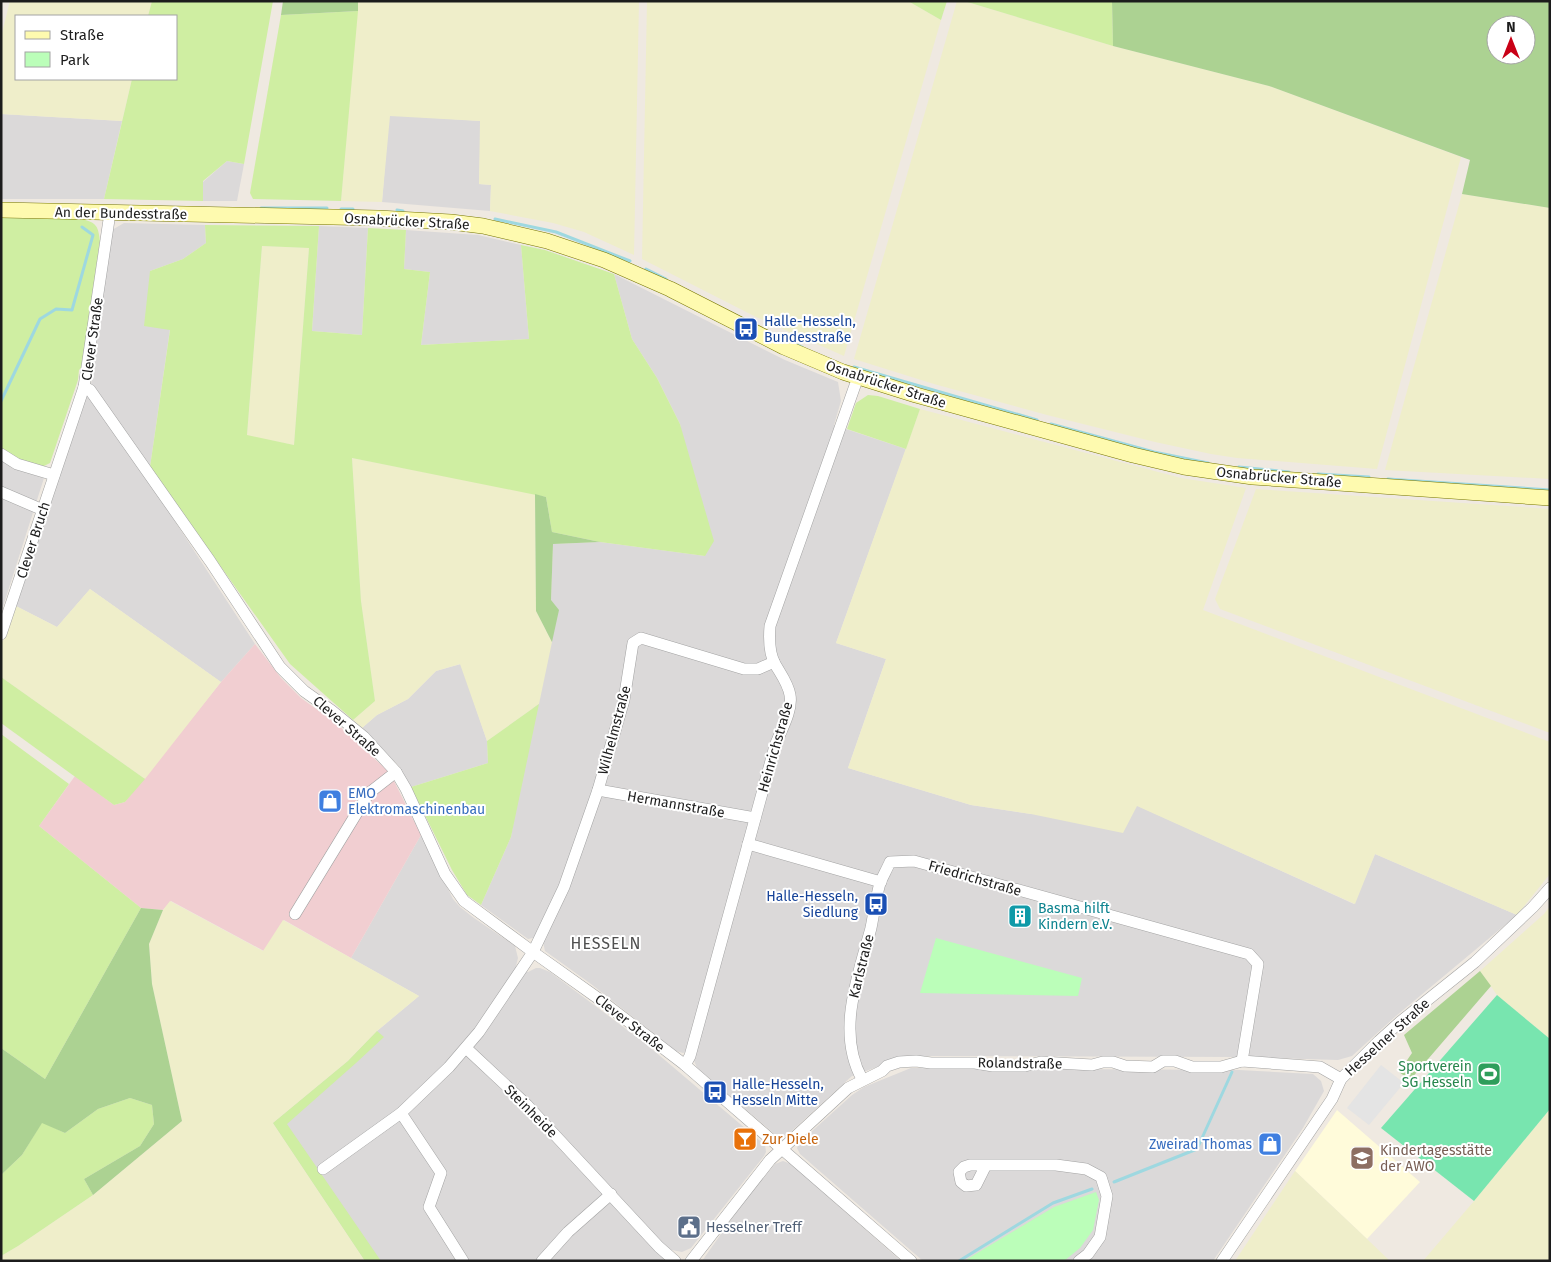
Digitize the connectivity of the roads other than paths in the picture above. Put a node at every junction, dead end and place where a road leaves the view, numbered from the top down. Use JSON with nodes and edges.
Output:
{"nodes":[{"id":1,"x":1,"y":210,"type":"edge"},
{"id":2,"x":110,"y":213,"type":"junction"},
{"id":3,"x":241,"y":216,"type":"joint"},
{"id":4,"x":858,"y":377,"type":"junction"},
{"id":5,"x":84,"y":387,"type":"junction"},
{"id":6,"x":1,"y":454,"type":"edge"},
{"id":7,"x":54,"y":475,"type":"junction"},
{"id":8,"x":1,"y":492,"type":"edge"},
{"id":9,"x":1550,"y":498,"type":"edge"},
{"id":10,"x":43,"y":510,"type":"junction"},
{"id":11,"x":1,"y":634,"type":"edge"},
{"id":12,"x":774,"y":662,"type":"junction"},
{"id":13,"x":396,"y":772,"type":"junction"},
{"id":14,"x":598,"y":790,"type":"junction"},
{"id":15,"x":755,"y":818,"type":"junction"},
{"id":16,"x":748,"y":844,"type":"junction"},
{"id":17,"x":880,"y":882,"type":"junction"},
{"id":18,"x":1550,"y":888,"type":"edge"},
{"id":19,"x":295,"y":914,"type":"dead end"},
{"id":20,"x":533,"y":952,"type":"junction"},
{"id":21,"x":466,"y":1048,"type":"junction"},
{"id":22,"x":1242,"y":1061,"type":"junction"},
{"id":23,"x":684,"y":1065,"type":"junction"},
{"id":24,"x":1341,"y":1079,"type":"junction"},
{"id":25,"x":862,"y":1080,"type":"junction"},
{"id":26,"x":402,"y":1113,"type":"junction"},
{"id":27,"x":782,"y":1149,"type":"junction"},
{"id":28,"x":986,"y":1165,"type":"dead end"},
{"id":29,"x":323,"y":1169,"type":"dead end"},
{"id":30,"x":611,"y":1194,"type":"junction"},
{"id":31,"x":463,"y":1261,"type":"edge"},
{"id":32,"x":542,"y":1261,"type":"edge"},
{"id":33,"x":675,"y":1261,"type":"edge"},
{"id":34,"x":691,"y":1261,"type":"edge"},
{"id":35,"x":911,"y":1261,"type":"edge"},
{"id":36,"x":1079,"y":1261,"type":"edge"},
{"id":37,"x":1222,"y":1261,"type":"edge"}],
"edges":[{"from":1,"to":2,"type":"main road","name":"An der Bundesstraße"},
{"from":2,"to":3,"type":"main road","name":"An der Bundesstraße"},
{"from":2,"to":5,"type":"street","name":"Clever Straße"},
{"from":3,"to":4,"type":"main road","name":"Osnabrücker Straße"},
{"from":4,"to":9,"type":"main road","name":"Osnabrücker Straße"},
{"from":4,"to":12,"type":"street","name":"Heinrichstraße"},
{"from":5,"to":7,"type":"street","name":"Clever Bruch"},
{"from":5,"to":13,"type":"street","name":"Clever Straße"},
{"from":6,"to":7,"type":"street"},
{"from":7,"to":10,"type":"street","name":"Clever Bruch"},
{"from":8,"to":10,"type":"street"},
{"from":10,"to":11,"type":"street","name":"Clever Bruch"},
{"from":12,"to":14,"type":"street","name":"Wilhelmstraße"},
{"from":12,"to":15,"type":"street","name":"Heinrichstraße"},
{"from":13,"to":19,"type":"street"},
{"from":13,"to":20,"type":"street","name":"Clever Straße"},
{"from":14,"to":15,"type":"street","name":"Hermannstraße"},
{"from":14,"to":20,"type":"street","name":"Wilhelmstraße"},
{"from":15,"to":16,"type":"street","name":"Heinrichstraße"},
{"from":16,"to":17,"type":"street"},
{"from":16,"to":23,"type":"street","name":"Heinrichstraße"},
{"from":17,"to":22,"type":"street","name":"Friedrichstraße"},
{"from":17,"to":25,"type":"street","name":"Karlstraße"},
{"from":18,"to":24,"type":"street","name":"Hesselner Straße"},
{"from":20,"to":21,"type":"street"},
{"from":20,"to":23,"type":"street","name":"Clever Straße"},
{"from":21,"to":26,"type":"street"},
{"from":21,"to":30,"type":"street","name":"Steinheide"},
{"from":22,"to":24,"type":"street","name":"Rolandstraße"},
{"from":22,"to":25,"type":"street","name":"Rolandstraße"},
{"from":23,"to":27,"type":"street","name":"Clever Straße"},
{"from":24,"to":37,"type":"street","name":"Hesselner Straße"},
{"from":25,"to":27,"type":"street","name":"Rolandstraße"},
{"from":26,"to":29,"type":"street"},
{"from":26,"to":31,"type":"street"},
{"from":27,"to":34,"type":"street","name":"Rolandstraße"},
{"from":27,"to":35,"type":"street","name":"Clever Straße"},
{"from":28,"to":36,"type":"street"},
{"from":30,"to":32,"type":"street"},
{"from":30,"to":33,"type":"street","name":"Steinheide"}]}
